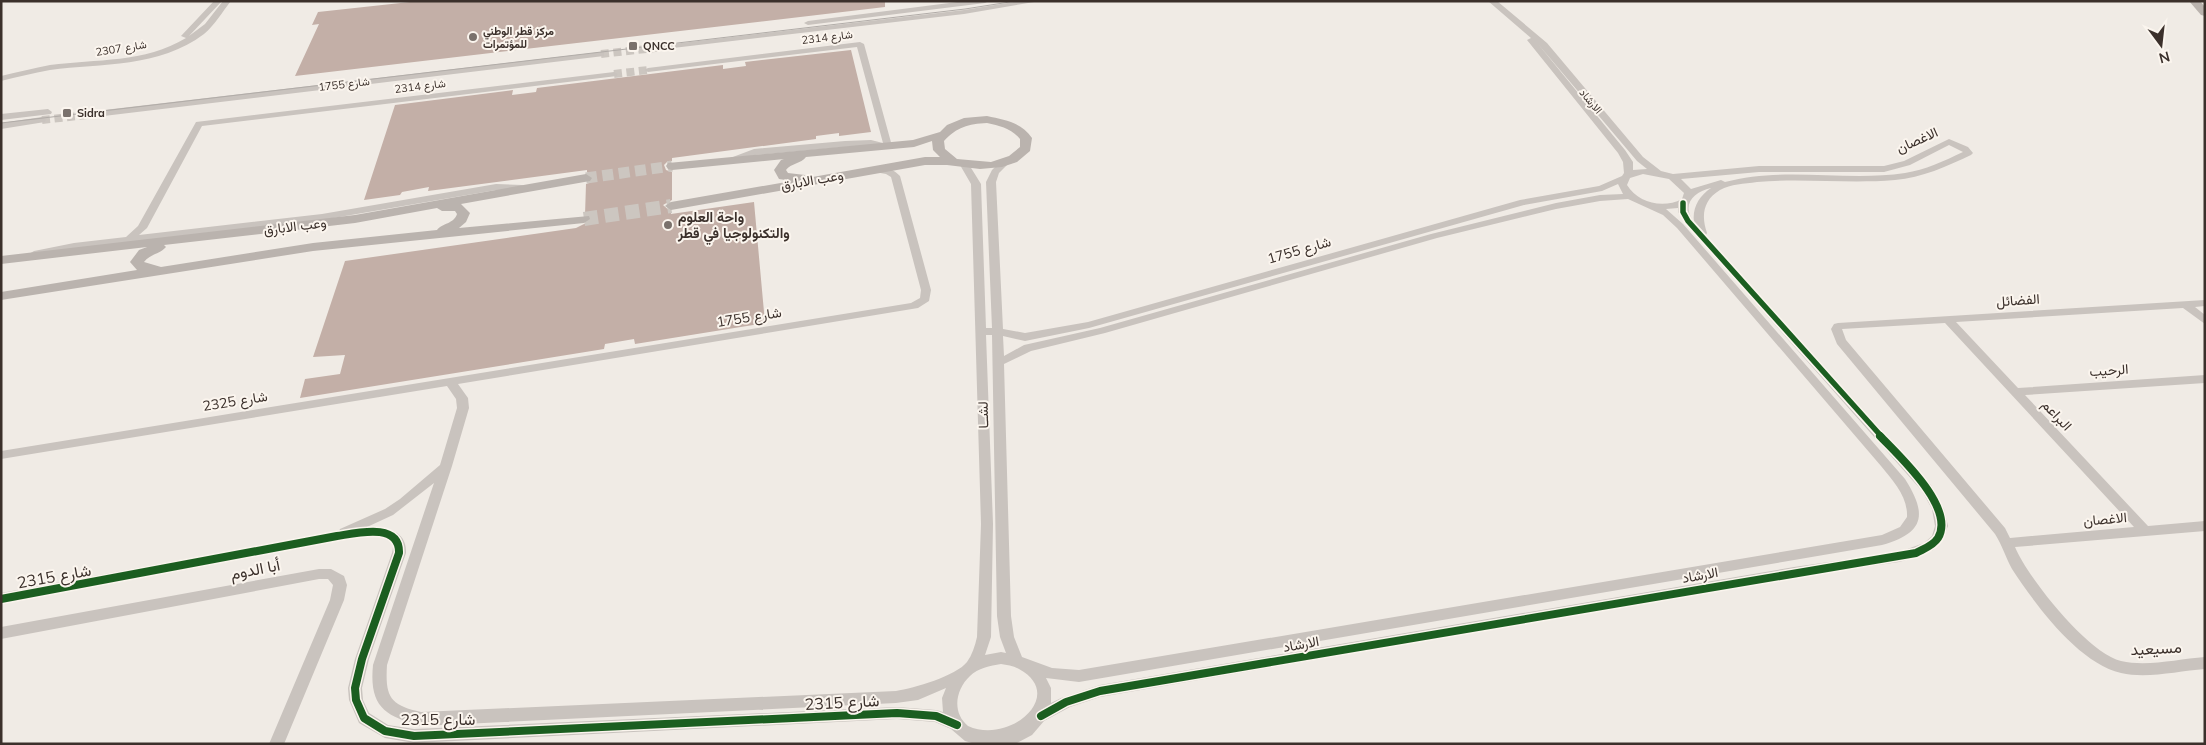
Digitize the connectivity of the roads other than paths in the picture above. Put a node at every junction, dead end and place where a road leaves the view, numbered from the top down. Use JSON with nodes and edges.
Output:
{"nodes":[{"id":1,"x":218,"y":1,"type":"edge"},
{"id":2,"x":227,"y":1,"type":"edge"},
{"id":3,"x":1036,"y":1,"type":"edge"},
{"id":4,"x":1492,"y":1,"type":"edge"},
{"id":5,"x":2194,"y":1,"type":"edge"},
{"id":6,"x":968,"y":2,"type":"edge"},
{"id":7,"x":983,"y":4,"type":"edge"},
{"id":8,"x":974,"y":11,"type":"junction"},
{"id":9,"x":2205,"y":12,"type":"edge"},
{"id":10,"x":1524,"y":27,"type":"junction"},
{"id":11,"x":602,"y":51,"type":"tunnel mouth"},
{"id":12,"x":648,"y":70,"type":"tunnel mouth"},
{"id":13,"x":1,"y":71,"type":"edge"},
{"id":14,"x":614,"y":74,"type":"tunnel mouth"},
{"id":15,"x":1,"y":79,"type":"edge"},
{"id":16,"x":89,"y":111,"type":"tunnel mouth"},
{"id":17,"x":48,"y":112,"type":"tunnel mouth"},
{"id":18,"x":1,"y":117,"type":"edge"},
{"id":19,"x":42,"y":120,"type":"tunnel mouth"},
{"id":20,"x":1,"y":126,"type":"edge"},
{"id":21,"x":884,"y":132,"type":"junction"},
{"id":22,"x":941,"y":135,"type":"junction"},
{"id":23,"x":881,"y":145,"type":"junction"},
{"id":24,"x":841,"y":150,"type":"junction"},
{"id":25,"x":730,"y":160,"type":"junction"},
{"id":26,"x":953,"y":162,"type":"junction"},
{"id":27,"x":1005,"y":162,"type":"junction"},
{"id":28,"x":907,"y":163,"type":"junction"},
{"id":29,"x":965,"y":165,"type":"junction"},
{"id":30,"x":672,"y":166,"type":"tunnel mouth"},
{"id":31,"x":878,"y":170,"type":"junction"},
{"id":32,"x":1659,"y":173,"type":"junction"},
{"id":33,"x":846,"y":174,"type":"junction"},
{"id":34,"x":895,"y":176,"type":"junction"},
{"id":35,"x":1626,"y":176,"type":"junction"},
{"id":36,"x":1672,"y":177,"type":"junction"},
{"id":37,"x":586,"y":178,"type":"tunnel mouth"},
{"id":38,"x":1740,"y":182,"type":"junction"},
{"id":39,"x":522,"y":188,"type":"junction"},
{"id":40,"x":1689,"y":193,"type":"junction"},
{"id":41,"x":1630,"y":196,"type":"junction"},
{"id":42,"x":1684,"y":203,"type":"junction"},
{"id":43,"x":1648,"y":204,"type":"junction"},
{"id":44,"x":671,"y":206,"type":"tunnel mouth"},
{"id":45,"x":376,"y":216,"type":"junction"},
{"id":46,"x":584,"y":219,"type":"tunnel mouth"},
{"id":47,"x":240,"y":227,"type":"junction"},
{"id":48,"x":142,"y":228,"type":"junction"},
{"id":49,"x":265,"y":230,"type":"junction"},
{"id":50,"x":412,"y":236,"type":"junction"},
{"id":51,"x":153,"y":237,"type":"junction"},
{"id":52,"x":187,"y":239,"type":"junction"},
{"id":53,"x":127,"y":241,"type":"junction"},
{"id":54,"x":1707,"y":241,"type":"junction"},
{"id":55,"x":15,"y":259,"type":"junction"},
{"id":56,"x":1,"y":260,"type":"edge"},
{"id":57,"x":175,"y":268,"type":"junction"},
{"id":58,"x":1,"y":296,"type":"edge"},
{"id":59,"x":2205,"y":303,"type":"edge"},
{"id":60,"x":2185,"y":304,"type":"junction"},
{"id":61,"x":1948,"y":320,"type":"junction"},
{"id":62,"x":2205,"y":320,"type":"edge"},
{"id":63,"x":996,"y":331,"type":"junction"},
{"id":64,"x":981,"y":332,"type":"junction"},
{"id":65,"x":998,"y":363,"type":"junction"},
{"id":66,"x":2203,"y":381,"type":"edge"},
{"id":67,"x":450,"y":382,"type":"junction"},
{"id":68,"x":2015,"y":392,"type":"junction"},
{"id":69,"x":1,"y":455,"type":"edge"},
{"id":70,"x":446,"y":466,"type":"junction"},
{"id":71,"x":2205,"y":526,"type":"edge"},
{"id":72,"x":2145,"y":531,"type":"junction"},
{"id":73,"x":337,"y":536,"type":"junction"},
{"id":74,"x":2007,"y":543,"type":"junction"},
{"id":75,"x":1,"y":600,"type":"edge"},
{"id":76,"x":1,"y":633,"type":"edge"},
{"id":77,"x":2205,"y":663,"type":"edge"},
{"id":78,"x":1022,"y":664,"type":"junction"},
{"id":79,"x":966,"y":671,"type":"junction"},
{"id":80,"x":1041,"y":716,"type":"junction"},
{"id":81,"x":957,"y":725,"type":"junction"},
{"id":82,"x":1022,"y":738,"type":"edge"},
{"id":83,"x":971,"y":739,"type":"edge"},
{"id":84,"x":276,"y":744,"type":"edge"}],
"edges":[{"from":1,"to":13,"type":"street","name":"شارع 2307"},
{"from":2,"to":15,"type":"street","name":"شارع 2307"},
{"from":3,"to":7,"type":"street"},
{"from":4,"to":10,"type":"street","name":"الارشاد"},
{"from":5,"to":9,"type":"street"},
{"from":6,"to":7,"type":"street"},
{"from":6,"to":8,"type":"street"},
{"from":6,"to":8,"type":"street"},
{"from":7,"to":8,"type":"street"},
{"from":10,"to":32,"type":"street","name":"الارشاد"},
{"from":10,"to":35,"type":"street","name":"الارشاد"},
{"from":11,"to":16,"type":"street","name":"شارع 1755"},
{"from":12,"to":21,"type":"street","name":"شارع 2314"},
{"from":14,"to":48,"type":"street","name":"شارع 2314"},
{"from":17,"to":18,"type":"street"},
{"from":19,"to":20,"type":"street"},
{"from":21,"to":23,"type":"street"},
{"from":21,"to":23,"type":"street"},
{"from":22,"to":23,"type":"street","name":"وعب الابارق"},
{"from":22,"to":26,"type":"street"},
{"from":22,"to":27,"type":"street","name":"وعب الابارق"},
{"from":23,"to":24,"type":"street","name":"وعب الابارق"},
{"from":23,"to":25,"type":"street"},
{"from":24,"to":25,"type":"street","name":"وعب الابارق"},
{"from":24,"to":33,"type":"street"},
{"from":25,"to":30,"type":"street","name":"وعب الابارق"},
{"from":26,"to":28,"type":"street","name":"وعب الابارق"},
{"from":26,"to":29,"type":"street","name":"وعب الابارق"},
{"from":27,"to":29,"type":"street","name":"وعب الابارق"},
{"from":27,"to":63,"type":"street","name":"لشــا"},
{"from":28,"to":31,"type":"street","name":"وعب الابارق"},
{"from":28,"to":34,"type":"street"},
{"from":29,"to":64,"type":"street","name":"لشــا"},
{"from":31,"to":33,"type":"street","name":"وعب الابارق"},
{"from":31,"to":34,"type":"street"},
{"from":32,"to":35,"type":"street"},
{"from":32,"to":36,"type":"street"},
{"from":33,"to":44,"type":"street","name":"وعب الابارق"},
{"from":34,"to":67,"type":"street","name":"شارع 1755"},
{"from":35,"to":41,"type":"street","name":"الارشاد"},
{"from":35,"to":63,"type":"street","name":"شارع 1755"},
{"from":36,"to":38,"type":"street","name":"الاغصان"},
{"from":36,"to":40,"type":"street"},
{"from":37,"to":39,"type":"street","name":"وعب الابارق"},
{"from":38,"to":40,"type":"street","name":"الاغصان"},
{"from":38,"to":54,"type":"street","name":"الاغصان"},
{"from":39,"to":45,"type":"street","name":"وعب الابارق"},
{"from":39,"to":47,"type":"street"},
{"from":40,"to":42,"type":"street"},
{"from":41,"to":43,"type":"street"},
{"from":41,"to":65,"type":"street","name":"شارع 1755"},
{"from":42,"to":43,"type":"street"},
{"from":42,"to":54,"type":"street","name":"الارشاد"},
{"from":43,"to":78,"type":"street","name":"الارشاد"},
{"from":45,"to":49,"type":"street","name":"وعب الابارق"},
{"from":45,"to":50,"type":"street"},
{"from":46,"to":50,"type":"street","name":"وعب الابارق"},
{"from":47,"to":49,"type":"street"},
{"from":47,"to":51,"type":"street"},
{"from":48,"to":51,"type":"street"},
{"from":48,"to":53,"type":"street"},
{"from":49,"to":52,"type":"street","name":"وعب الابارق"},
{"from":50,"to":57,"type":"street","name":"وعب الابارق"},
{"from":51,"to":53,"type":"street"},
{"from":52,"to":55,"type":"street","name":"وعب الابارق"},
{"from":52,"to":57,"type":"street"},
{"from":53,"to":55,"type":"street"},
{"from":54,"to":80,"type":"street","name":"الارشاد"},
{"from":55,"to":56,"type":"street","name":"وعب الابارق"},
{"from":57,"to":58,"type":"street","name":"وعب الابارق"},
{"from":59,"to":60,"type":"street","name":"الفضائل"},
{"from":60,"to":61,"type":"street","name":"الفضائل"},
{"from":60,"to":62,"type":"street"},
{"from":61,"to":68,"type":"street","name":"البراعم"},
{"from":61,"to":74,"type":"street","name":"الفضائل"},
{"from":63,"to":64,"type":"street","name":"شارع 1755"},
{"from":63,"to":65,"type":"street","name":"لشــا"},
{"from":64,"to":79,"type":"street","name":"لشــا"},
{"from":65,"to":78,"type":"street","name":"لشــا"},
{"from":66,"to":68,"type":"street","name":"الرحيب"},
{"from":67,"to":69,"type":"street","name":"شارع 2325"},
{"from":67,"to":70,"type":"street","name":"شارع 2315"},
{"from":68,"to":72,"type":"street","name":"البراعم"},
{"from":70,"to":73,"type":"street","name":"شارع 2315"},
{"from":70,"to":79,"type":"street","name":"شارع 2315"},
{"from":71,"to":72,"type":"street","name":"الاغصان"},
{"from":72,"to":74,"type":"street","name":"الاغصان"},
{"from":73,"to":75,"type":"street","name":"شارع 2315"},
{"from":73,"to":81,"type":"street","name":"شارع 2315"},
{"from":74,"to":77,"type":"street","name":"مسيعيد"},
{"from":76,"to":84,"type":"street","name":"أبا الدوم"},
{"from":78,"to":79,"type":"street"},
{"from":78,"to":80,"type":"street"},
{"from":79,"to":81,"type":"street"},
{"from":80,"to":82,"type":"street"},
{"from":81,"to":83,"type":"street"},
{"from":82,"to":83,"type":"street"}]}
